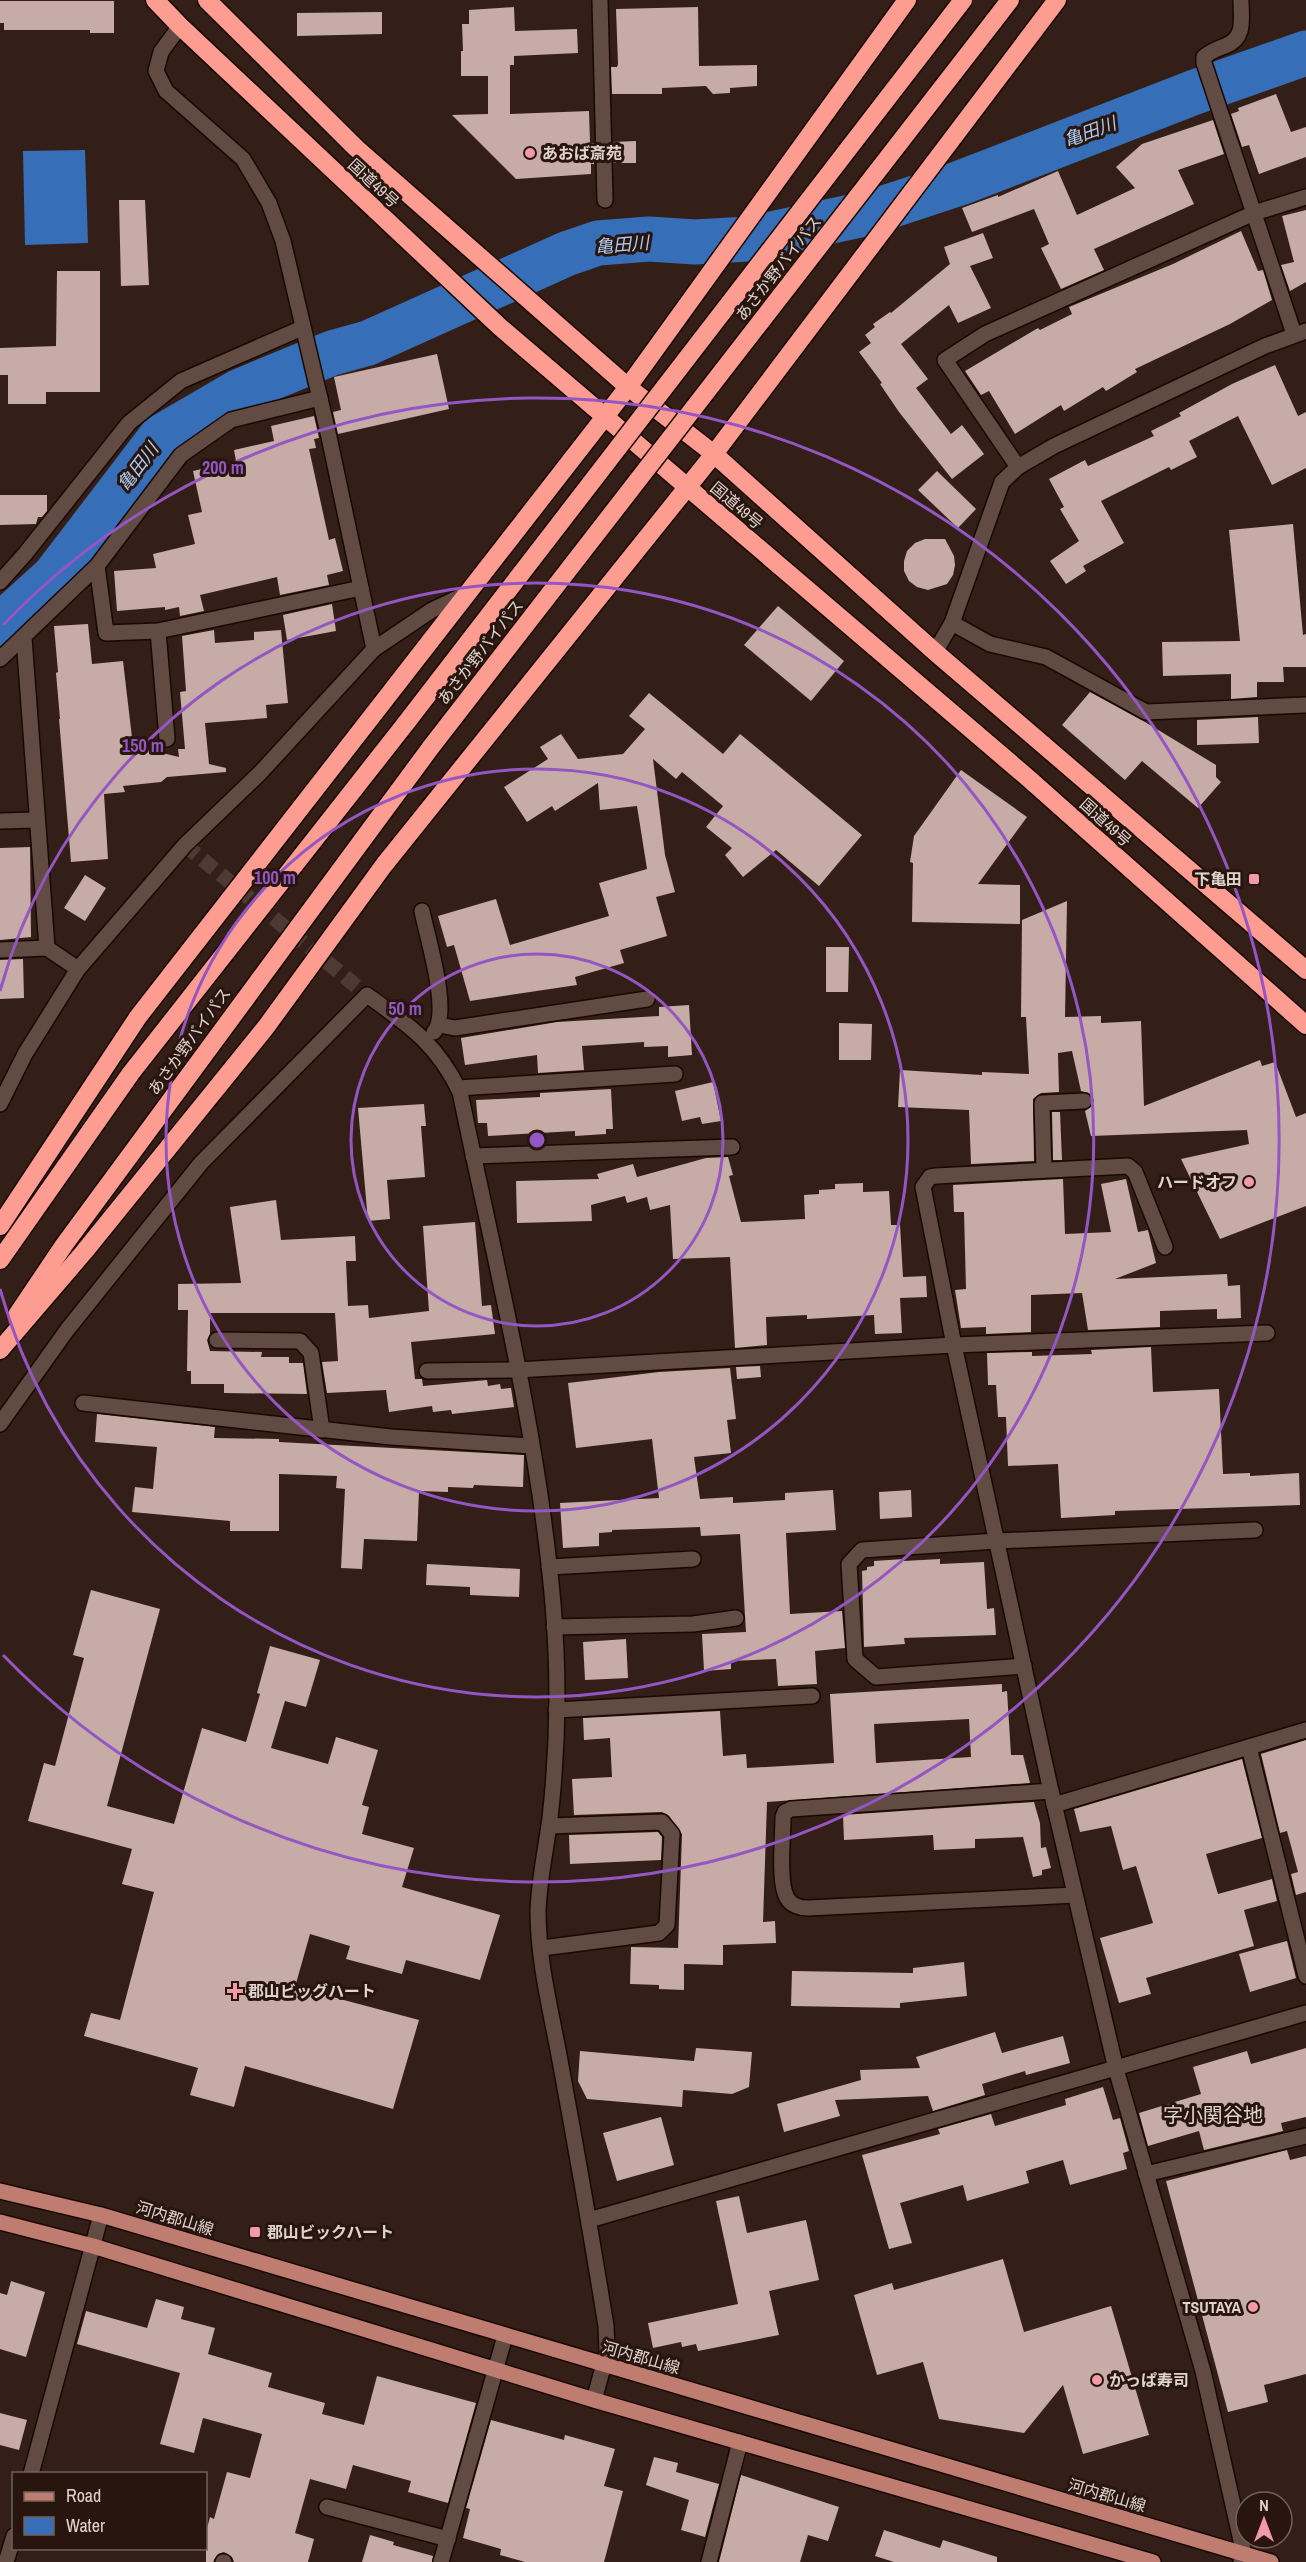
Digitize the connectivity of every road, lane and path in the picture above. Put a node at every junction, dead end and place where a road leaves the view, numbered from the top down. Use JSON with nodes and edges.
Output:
{"nodes":[{"id":1,"x":155,"y":0,"type":"edge"},
{"id":2,"x":600,"y":0,"type":"edge"},
{"id":3,"x":907,"y":0,"type":"edge"},
{"id":4,"x":963,"y":0,"type":"edge"},
{"id":5,"x":1010,"y":0,"type":"edge"},
{"id":6,"x":1057,"y":0,"type":"edge"},
{"id":7,"x":1241,"y":0,"type":"edge"},
{"id":8,"x":216,"y":4,"type":"edge"},
{"id":9,"x":180,"y":26,"type":"junction"},
{"id":10,"x":1306,"y":196,"type":"edge"},
{"id":11,"x":605,"y":200,"type":"dead end"},
{"id":12,"x":1254,"y":213,"type":"junction"},
{"id":13,"x":302,"y":328,"type":"junction"},
{"id":14,"x":1300,"y":332,"type":"edge"},
{"id":15,"x":628,"y":387,"type":"junction"},
{"id":16,"x":318,"y":391,"type":"junction"},
{"id":17,"x":603,"y":418,"type":"junction"},
{"id":18,"x":714,"y":454,"type":"junction"},
{"id":19,"x":1018,"y":467,"type":"junction"},
{"id":20,"x":686,"y":487,"type":"junction"},
{"id":21,"x":97,"y":566,"type":"junction"},
{"id":22,"x":0,"y":582,"type":"edge"},
{"id":23,"x":361,"y":588,"type":"junction"},
{"id":24,"x":466,"y":594,"type":"junction"},
{"id":25,"x":952,"y":623,"type":"junction"},
{"id":26,"x":158,"y":631,"type":"junction"},
{"id":27,"x":24,"y":638,"type":"junction"},
{"id":28,"x":374,"y":649,"type":"junction"},
{"id":29,"x":934,"y":652,"type":"junction"},
{"id":30,"x":0,"y":659,"type":"edge"},
{"id":31,"x":1306,"y":705,"type":"edge"},
{"id":32,"x":167,"y":739,"type":"dead end"},
{"id":33,"x":38,"y":820,"type":"junction"},
{"id":34,"x":0,"y":821,"type":"edge"},
{"id":35,"x":422,"y":911,"type":"dead end"},
{"id":36,"x":47,"y":948,"type":"junction"},
{"id":37,"x":0,"y":950,"type":"edge"},
{"id":38,"x":78,"y":969,"type":"junction"},
{"id":39,"x":1306,"y":970,"type":"edge"},
{"id":40,"x":647,"y":999,"type":"dead end"},
{"id":41,"x":439,"y":1025,"type":"junction"},
{"id":42,"x":1306,"y":1026,"type":"edge"},
{"id":43,"x":425,"y":1040,"type":"junction"},
{"id":44,"x":675,"y":1074,"type":"dead end"},
{"id":45,"x":458,"y":1088,"type":"junction"},
{"id":46,"x":2,"y":1096,"type":"edge"},
{"id":47,"x":1084,"y":1101,"type":"dead end"},
{"id":48,"x":732,"y":1147,"type":"dead end"},
{"id":49,"x":473,"y":1156,"type":"junction"},
{"id":50,"x":1044,"y":1170,"type":"junction"},
{"id":51,"x":0,"y":1226,"type":"edge"},
{"id":52,"x":1165,"y":1247,"type":"dead end"},
{"id":53,"x":0,"y":1260,"type":"edge"},
{"id":54,"x":1267,"y":1333,"type":"dead end"},
{"id":55,"x":217,"y":1340,"type":"dead end"},
{"id":56,"x":0,"y":1341,"type":"edge"},
{"id":57,"x":954,"y":1345,"type":"junction"},
{"id":58,"x":0,"y":1350,"type":"edge"},
{"id":59,"x":517,"y":1370,"type":"junction"},
{"id":60,"x":427,"y":1371,"type":"dead end"},
{"id":61,"x":83,"y":1404,"type":"dead end"},
{"id":62,"x":0,"y":1424,"type":"edge"},
{"id":63,"x":322,"y":1430,"type":"junction"},
{"id":64,"x":531,"y":1446,"type":"junction"},
{"id":65,"x":1256,"y":1530,"type":"dead end"},
{"id":66,"x":997,"y":1541,"type":"junction"},
{"id":67,"x":693,"y":1559,"type":"dead end"},
{"id":68,"x":549,"y":1567,"type":"junction"},
{"id":69,"x":735,"y":1618,"type":"dead end"},
{"id":70,"x":554,"y":1628,"type":"junction"},
{"id":71,"x":1024,"y":1666,"type":"junction"},
{"id":72,"x":812,"y":1696,"type":"dead end"},
{"id":73,"x":556,"y":1710,"type":"junction"},
{"id":74,"x":1306,"y":1730,"type":"edge"},
{"id":75,"x":1249,"y":1747,"type":"junction"},
{"id":76,"x":1053,"y":1798,"type":"junction"},
{"id":77,"x":549,"y":1826,"type":"junction"},
{"id":78,"x":1075,"y":1895,"type":"junction"},
{"id":79,"x":542,"y":1948,"type":"junction"},
{"id":80,"x":1306,"y":1976,"type":"edge"},
{"id":81,"x":1306,"y":2013,"type":"edge"},
{"id":82,"x":1116,"y":2069,"type":"junction"},
{"id":83,"x":1306,"y":2136,"type":"edge"},
{"id":84,"x":1146,"y":2174,"type":"junction"},
{"id":85,"x":0,"y":2190,"type":"edge"},
{"id":86,"x":101,"y":2215,"type":"junction"},
{"id":87,"x":589,"y":2220,"type":"junction"},
{"id":88,"x":0,"y":2222,"type":"edge"},
{"id":89,"x":93,"y":2246,"type":"junction"},
{"id":90,"x":505,"y":2336,"type":"junction"},
{"id":91,"x":604,"y":2365,"type":"junction"},
{"id":92,"x":496,"y":2368,"type":"junction"},
{"id":93,"x":594,"y":2400,"type":"junction"},
{"id":94,"x":740,"y":2442,"type":"junction"},
{"id":95,"x":32,"y":2472,"type":"edge"},
{"id":96,"x":327,"y":2507,"type":"dead end"},
{"id":97,"x":448,"y":2539,"type":"junction"},
{"id":98,"x":12,"y":2542,"type":"edge"},
{"id":99,"x":1242,"y":2558,"type":"edge"},
{"id":100,"x":6,"y":2562,"type":"edge"},
{"id":101,"x":441,"y":2562,"type":"edge"},
{"id":102,"x":709,"y":2562,"type":"edge"},
{"id":103,"x":1153,"y":2562,"type":"edge"},
{"id":104,"x":1270,"y":2562,"type":"edge"}],
"edges":[{"from":1,"to":9,"type":"highway","name":"国道49号"},
{"from":2,"to":11,"type":"street"},
{"from":3,"to":15,"type":"highway"},
{"from":4,"to":53,"type":"highway","name":"あさか野バイパス","bridge":true},
{"from":5,"to":56,"type":"highway","name":"あさか野バイパス","bridge":true},
{"from":6,"to":18,"type":"highway"},
{"from":7,"to":12,"type":"street"},
{"from":8,"to":15,"type":"highway","name":"国道49号"},
{"from":9,"to":13,"type":"street"},
{"from":9,"to":17,"type":"highway","name":"国道49号"},
{"from":10,"to":12,"type":"street"},
{"from":12,"to":14,"type":"street"},
{"from":12,"to":19,"type":"street"},
{"from":13,"to":16,"type":"street"},
{"from":13,"to":22,"type":"street"},
{"from":14,"to":19,"type":"street"},
{"from":15,"to":17,"type":"highway"},
{"from":15,"to":18,"type":"highway","name":"国道49号"},
{"from":16,"to":21,"type":"street"},
{"from":16,"to":23,"type":"street"},
{"from":17,"to":20,"type":"highway","name":"国道49号"},
{"from":17,"to":24,"type":"highway"},
{"from":18,"to":20,"type":"highway"},
{"from":18,"to":29,"type":"highway","name":"国道49号"},
{"from":19,"to":25,"type":"street"},
{"from":20,"to":42,"type":"highway","name":"国道49号"},
{"from":20,"to":58,"type":"highway"},
{"from":21,"to":26,"type":"street"},
{"from":21,"to":27,"type":"street"},
{"from":23,"to":26,"type":"street"},
{"from":23,"to":28,"type":"street"},
{"from":24,"to":28,"type":"street"},
{"from":24,"to":51,"type":"highway"},
{"from":25,"to":29,"type":"street"},
{"from":25,"to":31,"type":"street"},
{"from":26,"to":32,"type":"street"},
{"from":27,"to":30,"type":"street"},
{"from":27,"to":33,"type":"street"},
{"from":28,"to":38,"type":"street"},
{"from":29,"to":39,"type":"highway","name":"国道49号"},
{"from":33,"to":34,"type":"street"},
{"from":33,"to":36,"type":"street"},
{"from":35,"to":41,"type":"street"},
{"from":36,"to":37,"type":"street"},
{"from":36,"to":38,"type":"street"},
{"from":38,"to":46,"type":"street"},
{"from":40,"to":41,"type":"street"},
{"from":41,"to":43,"type":"street"},
{"from":43,"to":45,"type":"street"},
{"from":43,"to":62,"type":"street"},
{"from":44,"to":45,"type":"street"},
{"from":45,"to":49,"type":"street"},
{"from":47,"to":50,"type":"street"},
{"from":48,"to":49,"type":"street"},
{"from":49,"to":59,"type":"street"},
{"from":50,"to":52,"type":"street"},
{"from":50,"to":57,"type":"street"},
{"from":54,"to":57,"type":"street"},
{"from":55,"to":63,"type":"street"},
{"from":57,"to":59,"type":"street"},
{"from":57,"to":66,"type":"street"},
{"from":59,"to":60,"type":"street"},
{"from":59,"to":64,"type":"street"},
{"from":61,"to":63,"type":"street"},
{"from":63,"to":64,"type":"street"},
{"from":64,"to":68,"type":"street"},
{"from":65,"to":66,"type":"street"},
{"from":66,"to":71,"type":"street"},
{"from":66,"to":71,"type":"street"},
{"from":67,"to":68,"type":"street"},
{"from":68,"to":70,"type":"street"},
{"from":69,"to":70,"type":"street"},
{"from":70,"to":73,"type":"street"},
{"from":71,"to":76,"type":"street"},
{"from":72,"to":73,"type":"street"},
{"from":73,"to":77,"type":"street"},
{"from":74,"to":75,"type":"street"},
{"from":75,"to":76,"type":"street"},
{"from":75,"to":80,"type":"street"},
{"from":76,"to":78,"type":"street"},
{"from":76,"to":78,"type":"street"},
{"from":77,"to":79,"type":"street"},
{"from":77,"to":79,"type":"street"},
{"from":78,"to":82,"type":"street"},
{"from":79,"to":87,"type":"street"},
{"from":81,"to":82,"type":"street"},
{"from":82,"to":84,"type":"street"},
{"from":82,"to":87,"type":"street"},
{"from":83,"to":84,"type":"street"},
{"from":84,"to":99,"type":"street"},
{"from":85,"to":86,"type":"main road","name":"河内郡山線"},
{"from":86,"to":89,"type":"street"},
{"from":86,"to":90,"type":"main road","name":"河内郡山線"},
{"from":87,"to":91,"type":"street"},
{"from":88,"to":89,"type":"main road"},
{"from":89,"to":92,"type":"main road"},
{"from":89,"to":95,"type":"street"},
{"from":90,"to":91,"type":"main road","name":"河内郡山線"},
{"from":90,"to":92,"type":"street"},
{"from":91,"to":93,"type":"street"},
{"from":91,"to":99,"type":"main road","name":"河内郡山線"},
{"from":92,"to":93,"type":"main road"},
{"from":92,"to":97,"type":"street"},
{"from":93,"to":94,"type":"main road"},
{"from":94,"to":102,"type":"street"},
{"from":94,"to":103,"type":"main road"},
{"from":96,"to":97,"type":"street"},
{"from":97,"to":101,"type":"street"},
{"from":98,"to":100,"type":"street"},
{"from":99,"to":104,"type":"main road","name":"河内郡山線"}]}
